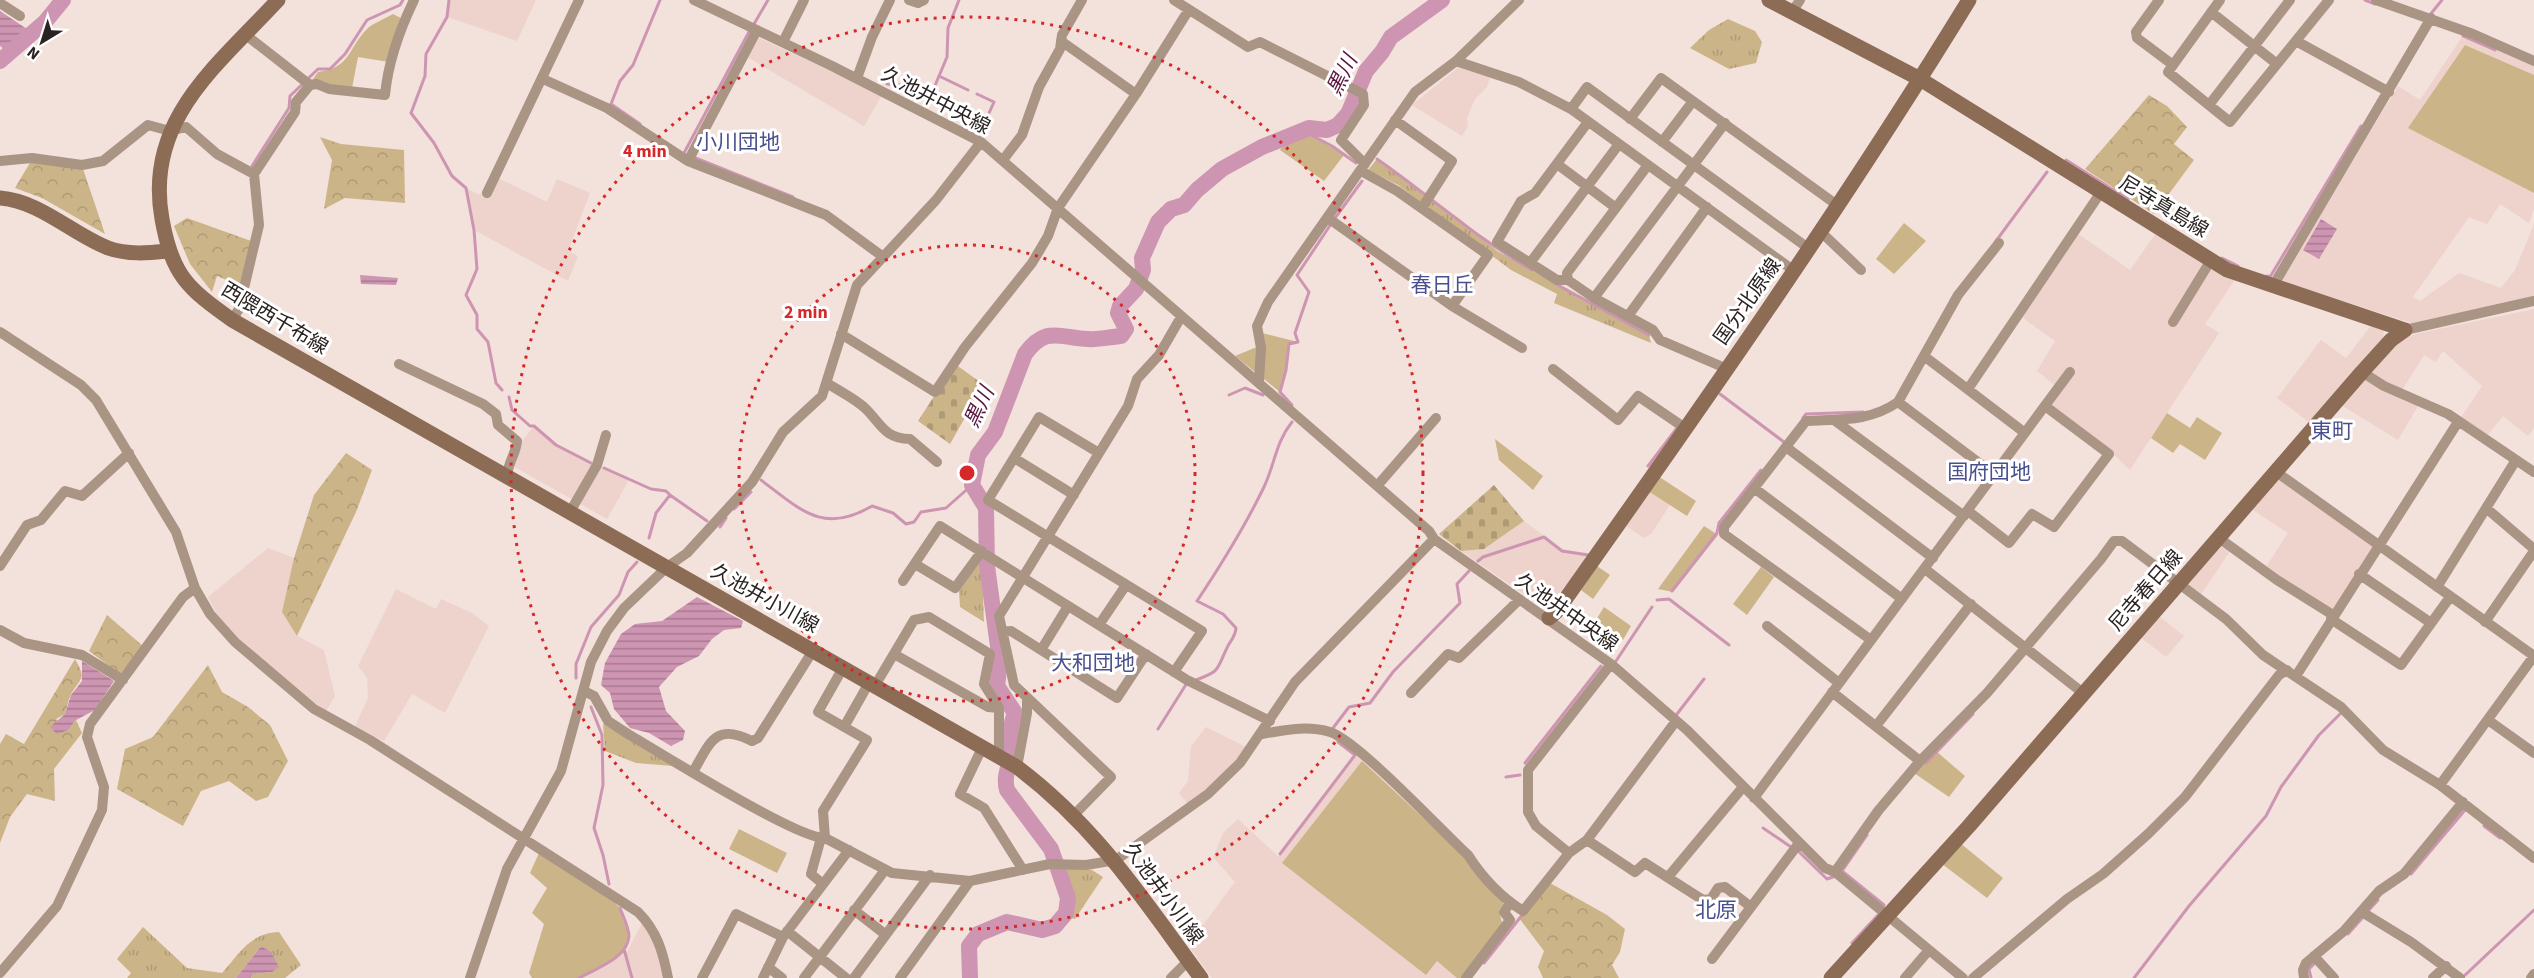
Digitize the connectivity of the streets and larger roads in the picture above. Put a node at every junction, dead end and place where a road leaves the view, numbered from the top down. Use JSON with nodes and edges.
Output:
{"nodes":[{"id":1,"x":278,"y":0,"type":"edge"},
{"id":2,"x":414,"y":0,"type":"edge"},
{"id":3,"x":579,"y":0,"type":"edge"},
{"id":4,"x":804,"y":0,"type":"edge"},
{"id":5,"x":891,"y":0,"type":"edge"},
{"id":6,"x":909,"y":0,"type":"edge"},
{"id":7,"x":924,"y":0,"type":"edge"},
{"id":8,"x":1082,"y":0,"type":"edge"},
{"id":9,"x":1174,"y":0,"type":"edge"},
{"id":10,"x":1519,"y":0,"type":"edge"},
{"id":11,"x":1768,"y":0,"type":"edge"},
{"id":12,"x":1969,"y":0,"type":"edge"},
{"id":13,"x":2159,"y":0,"type":"edge"},
{"id":14,"x":2220,"y":0,"type":"edge"},
{"id":15,"x":2290,"y":0,"type":"edge"},
{"id":16,"x":2327,"y":0,"type":"edge"},
{"id":17,"x":2376,"y":0,"type":"edge"},
{"id":18,"x":702,"y":2,"type":"edge"},
{"id":19,"x":0,"y":3,"type":"edge"},
{"id":20,"x":1796,"y":6,"type":"edge"},
{"id":21,"x":1188,"y":11,"type":"junction"},
{"id":22,"x":2211,"y":12,"type":"junction"},
{"id":23,"x":20,"y":16,"type":"dead end"},
{"id":24,"x":2428,"y":20,"type":"junction"},
{"id":25,"x":754,"y":28,"type":"junction"},
{"id":26,"x":246,"y":35,"type":"junction"},
{"id":27,"x":2296,"y":40,"type":"junction"},
{"id":28,"x":1061,"y":41,"type":"junction"},
{"id":29,"x":783,"y":42,"type":"junction"},
{"id":30,"x":2254,"y":46,"type":"junction"},
{"id":31,"x":1456,"y":61,"type":"junction"},
{"id":32,"x":2534,"y":61,"type":"edge"},
{"id":33,"x":2277,"y":64,"type":"junction"},
{"id":34,"x":2173,"y":65,"type":"junction"},
{"id":35,"x":857,"y":78,"type":"junction"},
{"id":36,"x":543,"y":79,"type":"junction"},
{"id":37,"x":1920,"y":79,"type":"junction"},
{"id":38,"x":306,"y":83,"type":"junction"},
{"id":39,"x":2385,"y":90,"type":"junction"},
{"id":40,"x":1136,"y":94,"type":"junction"},
{"id":41,"x":1693,"y":101,"type":"junction"},
{"id":42,"x":2209,"y":105,"type":"junction"},
{"id":43,"x":1571,"y":109,"type":"junction"},
{"id":44,"x":1630,"y":119,"type":"junction"},
{"id":45,"x":1395,"y":120,"type":"junction"},
{"id":46,"x":1588,"y":122,"type":"junction"},
{"id":47,"x":1725,"y":123,"type":"junction"},
{"id":48,"x":170,"y":131,"type":"junction"},
{"id":49,"x":981,"y":142,"type":"junction"},
{"id":50,"x":1662,"y":142,"type":"junction"},
{"id":51,"x":1619,"y":144,"type":"junction"},
{"id":52,"x":690,"y":157,"type":"junction"},
{"id":53,"x":1003,"y":160,"type":"junction"},
{"id":54,"x":0,"y":161,"type":"edge"},
{"id":55,"x":1557,"y":164,"type":"junction"},
{"id":56,"x":1648,"y":165,"type":"junction"},
{"id":57,"x":1694,"y":165,"type":"junction"},
{"id":58,"x":1363,"y":168,"type":"junction"},
{"id":59,"x":254,"y":174,"type":"junction"},
{"id":60,"x":1587,"y":186,"type":"junction"},
{"id":61,"x":1678,"y":186,"type":"junction"},
{"id":62,"x":2102,"y":192,"type":"junction"},
{"id":63,"x":487,"y":193,"type":"dead end"},
{"id":64,"x":0,"y":198,"type":"edge"},
{"id":65,"x":1837,"y":205,"type":"junction"},
{"id":66,"x":1707,"y":207,"type":"junction"},
{"id":67,"x":1058,"y":208,"type":"junction"},
{"id":68,"x":1422,"y":208,"type":"junction"},
{"id":69,"x":1616,"y":208,"type":"junction"},
{"id":70,"x":1328,"y":218,"type":"junction"},
{"id":71,"x":1820,"y":231,"type":"junction"},
{"id":72,"x":1999,"y":243,"type":"dead end"},
{"id":73,"x":1808,"y":248,"type":"junction"},
{"id":74,"x":168,"y":251,"type":"junction"},
{"id":75,"x":882,"y":256,"type":"junction"},
{"id":76,"x":2211,"y":260,"type":"junction"},
{"id":77,"x":1530,"y":263,"type":"junction"},
{"id":78,"x":1793,"y":270,"type":"junction"},
{"id":79,"x":1860,"y":270,"type":"dead end"},
{"id":80,"x":1568,"y":280,"type":"junction"},
{"id":81,"x":2273,"y":286,"type":"junction"},
{"id":82,"x":1594,"y":298,"type":"junction"},
{"id":83,"x":2534,"y":301,"type":"edge"},
{"id":84,"x":1452,"y":306,"type":"junction"},
{"id":85,"x":1628,"y":316,"type":"junction"},
{"id":86,"x":1181,"y":317,"type":"junction"},
{"id":87,"x":232,"y":320,"type":"junction"},
{"id":88,"x":2173,"y":322,"type":"dead end"},
{"id":89,"x":2405,"y":330,"type":"junction"},
{"id":90,"x":0,"y":332,"type":"edge"},
{"id":91,"x":841,"y":334,"type":"junction"},
{"id":92,"x":1522,"y":348,"type":"dead end"},
{"id":93,"x":1924,"y":356,"type":"junction"},
{"id":94,"x":399,"y":364,"type":"dead end"},
{"id":95,"x":1725,"y":368,"type":"junction"},
{"id":96,"x":1553,"y":369,"type":"dead end"},
{"id":97,"x":2070,"y":372,"type":"dead end"},
{"id":98,"x":2362,"y":372,"type":"junction"},
{"id":99,"x":1259,"y":381,"type":"junction"},
{"id":100,"x":827,"y":383,"type":"junction"},
{"id":101,"x":1968,"y":389,"type":"junction"},
{"id":102,"x":1898,"y":402,"type":"junction"},
{"id":103,"x":2045,"y":406,"type":"junction"},
{"id":104,"x":1436,"y":418,"type":"dead end"},
{"id":105,"x":1834,"y":420,"type":"junction"},
{"id":106,"x":2458,"y":422,"type":"junction"},
{"id":107,"x":1685,"y":428,"type":"junction"},
{"id":108,"x":2025,"y":433,"type":"junction"},
{"id":109,"x":606,"y":435,"type":"dead end"},
{"id":110,"x":1786,"y":447,"type":"junction"},
{"id":111,"x":129,"y":453,"type":"junction"},
{"id":112,"x":1099,"y":453,"type":"junction"},
{"id":113,"x":1014,"y":458,"type":"junction"},
{"id":114,"x":2516,"y":460,"type":"junction"},
{"id":115,"x":937,"y":462,"type":"dead end"},
{"id":116,"x":2275,"y":471,"type":"junction"},
{"id":117,"x":2534,"y":472,"type":"edge"},
{"id":118,"x":1995,"y":475,"type":"junction"},
{"id":119,"x":507,"y":476,"type":"junction"},
{"id":120,"x":1377,"y":486,"type":"junction"},
{"id":121,"x":1754,"y":488,"type":"junction"},
{"id":122,"x":1074,"y":495,"type":"junction"},
{"id":123,"x":2486,"y":508,"type":"junction"},
{"id":124,"x":570,"y":512,"type":"junction"},
{"id":125,"x":1966,"y":514,"type":"junction"},
{"id":126,"x":1048,"y":537,"type":"junction"},
{"id":127,"x":2219,"y":538,"type":"junction"},
{"id":128,"x":1434,"y":539,"type":"junction"},
{"id":129,"x":2378,"y":546,"type":"junction"},
{"id":130,"x":2534,"y":550,"type":"edge"},
{"id":131,"x":979,"y":551,"type":"junction"},
{"id":132,"x":1933,"y":558,"type":"junction"},
{"id":133,"x":915,"y":564,"type":"junction"},
{"id":134,"x":0,"y":566,"type":"edge"},
{"id":135,"x":667,"y":567,"type":"junction"},
{"id":136,"x":1925,"y":569,"type":"junction"},
{"id":137,"x":2360,"y":574,"type":"junction"},
{"id":138,"x":1024,"y":577,"type":"junction"},
{"id":139,"x":903,"y":581,"type":"dead end"},
{"id":140,"x":2177,"y":584,"type":"junction"},
{"id":141,"x":1126,"y":585,"type":"junction"},
{"id":142,"x":2437,"y":587,"type":"junction"},
{"id":143,"x":195,"y":588,"type":"junction"},
{"id":144,"x":2450,"y":597,"type":"junction"},
{"id":145,"x":1902,"y":599,"type":"junction"},
{"id":146,"x":1519,"y":600,"type":"junction"},
{"id":147,"x":1971,"y":604,"type":"junction"},
{"id":148,"x":1068,"y":606,"type":"junction"},
{"id":149,"x":2332,"y":617,"type":"junction"},
{"id":150,"x":1549,"y":618,"type":"junction"},
{"id":151,"x":2486,"y":622,"type":"junction"},
{"id":152,"x":2431,"y":623,"type":"junction"},
{"id":153,"x":1100,"y":625,"type":"junction"},
{"id":154,"x":1767,"y":627,"type":"dead end"},
{"id":155,"x":0,"y":630,"type":"edge"},
{"id":156,"x":1003,"y":632,"type":"junction"},
{"id":157,"x":1871,"y":640,"type":"junction"},
{"id":158,"x":2029,"y":648,"type":"junction"},
{"id":159,"x":814,"y":649,"type":"junction"},
{"id":160,"x":1041,"y":650,"type":"junction"},
{"id":161,"x":894,"y":654,"type":"junction"},
{"id":162,"x":1146,"y":654,"type":"junction"},
{"id":163,"x":2534,"y":656,"type":"edge"},
{"id":164,"x":1611,"y":664,"type":"junction"},
{"id":165,"x":844,"y":666,"type":"junction"},
{"id":166,"x":1174,"y":672,"type":"junction"},
{"id":167,"x":2287,"y":674,"type":"junction"},
{"id":168,"x":123,"y":680,"type":"junction"},
{"id":169,"x":873,"y":682,"type":"junction"},
{"id":170,"x":1836,"y":688,"type":"junction"},
{"id":171,"x":584,"y":691,"type":"junction"},
{"id":172,"x":1411,"y":693,"type":"dead end"},
{"id":173,"x":2083,"y":693,"type":"junction"},
{"id":174,"x":1027,"y":698,"type":"junction"},
{"id":175,"x":999,"y":708,"type":"junction"},
{"id":176,"x":2488,"y":720,"type":"junction"},
{"id":177,"x":1269,"y":721,"type":"junction"},
{"id":178,"x":1676,"y":721,"type":"junction"},
{"id":179,"x":1876,"y":726,"type":"junction"},
{"id":180,"x":844,"y":727,"type":"junction"},
{"id":181,"x":1262,"y":734,"type":"junction"},
{"id":182,"x":983,"y":746,"type":"junction"},
{"id":183,"x":2534,"y":753,"type":"edge"},
{"id":184,"x":1008,"y":761,"type":"junction"},
{"id":185,"x":1920,"y":761,"type":"junction"},
{"id":186,"x":693,"y":772,"type":"junction"},
{"id":187,"x":2440,"y":785,"type":"junction"},
{"id":188,"x":1743,"y":787,"type":"junction"},
{"id":189,"x":1754,"y":798,"type":"junction"},
{"id":190,"x":2460,"y":806,"type":"junction"},
{"id":191,"x":1074,"y":815,"type":"junction"},
{"id":192,"x":525,"y":837,"type":"junction"},
{"id":193,"x":823,"y":838,"type":"junction"},
{"id":194,"x":1587,"y":840,"type":"junction"},
{"id":195,"x":1796,"y":847,"type":"junction"},
{"id":196,"x":849,"y":850,"type":"junction"},
{"id":197,"x":1569,"y":853,"type":"junction"},
{"id":198,"x":2534,"y":858,"type":"edge"},
{"id":199,"x":1116,"y":860,"type":"junction"},
{"id":200,"x":885,"y":870,"type":"junction"},
{"id":201,"x":1023,"y":870,"type":"junction"},
{"id":202,"x":1834,"y":872,"type":"junction"},
{"id":203,"x":930,"y":875,"type":"junction"},
{"id":204,"x":1668,"y":878,"type":"junction"},
{"id":205,"x":970,"y":880,"type":"junction"},
{"id":206,"x":824,"y":884,"type":"junction"},
{"id":207,"x":1510,"y":903,"type":"junction"},
{"id":208,"x":1751,"y":907,"type":"junction"},
{"id":209,"x":854,"y":910,"type":"junction"},
{"id":210,"x":2365,"y":914,"type":"junction"},
{"id":211,"x":1888,"y":916,"type":"junction"},
{"id":212,"x":785,"y":934,"type":"junction"},
{"id":213,"x":886,"y":935,"type":"junction"},
{"id":214,"x":1929,"y":950,"type":"junction"},
{"id":215,"x":819,"y":957,"type":"junction"},
{"id":216,"x":1712,"y":959,"type":"dead end"},
{"id":217,"x":2317,"y":959,"type":"junction"},
{"id":218,"x":1188,"y":961,"type":"junction"},
{"id":219,"x":2446,"y":966,"type":"junction"},
{"id":220,"x":768,"y":967,"type":"junction"},
{"id":221,"x":0,"y":973,"type":"edge"},
{"id":222,"x":2534,"y":974,"type":"edge"},
{"id":223,"x":2459,"y":977,"type":"edge"},
{"id":224,"x":470,"y":978,"type":"edge"},
{"id":225,"x":668,"y":978,"type":"edge"},
{"id":226,"x":702,"y":978,"type":"edge"},
{"id":227,"x":763,"y":978,"type":"edge"},
{"id":228,"x":782,"y":978,"type":"edge"},
{"id":229,"x":804,"y":978,"type":"edge"},
{"id":230,"x":846,"y":978,"type":"edge"},
{"id":231,"x":854,"y":978,"type":"edge"},
{"id":232,"x":900,"y":978,"type":"edge"},
{"id":233,"x":1171,"y":978,"type":"edge"},
{"id":234,"x":1201,"y":978,"type":"edge"},
{"id":235,"x":1466,"y":978,"type":"edge"},
{"id":236,"x":1831,"y":978,"type":"edge"},
{"id":237,"x":1905,"y":978,"type":"edge"},
{"id":238,"x":1963,"y":978,"type":"edge"},
{"id":239,"x":1973,"y":978,"type":"edge"},
{"id":240,"x":2304,"y":978,"type":"edge"},
{"id":241,"x":2334,"y":978,"type":"edge"},
{"id":242,"x":2433,"y":978,"type":"edge"},
{"id":243,"x":2531,"y":978,"type":"edge"}],
"edges":[{"from":1,"to":26,"type":"street","name":"西隈西千布線"},
{"from":2,"to":38,"type":"street"},
{"from":3,"to":36,"type":"street"},
{"from":4,"to":29,"type":"street"},
{"from":5,"to":35,"type":"street"},
{"from":6,"to":7,"type":"street"},
{"from":8,"to":28,"type":"street"},
{"from":9,"to":21,"type":"street"},
{"from":10,"to":31,"type":"street"},
{"from":11,"to":20,"type":"street","name":"尼寺真島線"},
{"from":12,"to":37,"type":"street","name":"国分北原線"},
{"from":13,"to":34,"type":"street"},
{"from":14,"to":22,"type":"street"},
{"from":15,"to":30,"type":"street"},
{"from":16,"to":27,"type":"street"},
{"from":17,"to":24,"type":"street"},
{"from":18,"to":25,"type":"street","name":"久池井中央線"},
{"from":19,"to":23,"type":"street"},
{"from":20,"to":37,"type":"street","name":"尼寺真島線"},
{"from":21,"to":40,"type":"street"},
{"from":21,"to":58,"type":"street"},
{"from":22,"to":30,"type":"street"},
{"from":22,"to":34,"type":"street"},
{"from":24,"to":32,"type":"street"},
{"from":24,"to":39,"type":"street"},
{"from":25,"to":29,"type":"street","name":"久池井中央線"},
{"from":25,"to":52,"type":"street"},
{"from":26,"to":38,"type":"street"},
{"from":26,"to":48,"type":"street","name":"西隈西千布線"},
{"from":27,"to":33,"type":"street"},
{"from":27,"to":39,"type":"street"},
{"from":28,"to":40,"type":"street"},
{"from":28,"to":53,"type":"street"},
{"from":29,"to":35,"type":"street","name":"久池井中央線"},
{"from":30,"to":33,"type":"street"},
{"from":30,"to":42,"type":"street"},
{"from":31,"to":43,"type":"street"},
{"from":31,"to":45,"type":"street"},
{"from":33,"to":42,"type":"street"},
{"from":34,"to":42,"type":"street"},
{"from":35,"to":49,"type":"street","name":"久池井中央線"},
{"from":36,"to":52,"type":"street"},
{"from":36,"to":63,"type":"street"},
{"from":37,"to":62,"type":"street","name":"尼寺真島線"},
{"from":37,"to":65,"type":"street","name":"国分北原線"},
{"from":38,"to":59,"type":"street"},
{"from":39,"to":81,"type":"street"},
{"from":40,"to":67,"type":"street"},
{"from":41,"to":44,"type":"street"},
{"from":41,"to":47,"type":"street"},
{"from":41,"to":50,"type":"street"},
{"from":43,"to":44,"type":"street"},
{"from":43,"to":46,"type":"street"},
{"from":44,"to":50,"type":"street"},
{"from":45,"to":58,"type":"street"},
{"from":45,"to":68,"type":"street"},
{"from":46,"to":51,"type":"street"},
{"from":46,"to":55,"type":"street"},
{"from":47,"to":57,"type":"street"},
{"from":47,"to":65,"type":"street"},
{"from":48,"to":54,"type":"street"},
{"from":48,"to":59,"type":"street"},
{"from":48,"to":74,"type":"street","name":"西隈西千布線"},
{"from":49,"to":53,"type":"street","name":"久池井中央線"},
{"from":49,"to":75,"type":"street"},
{"from":50,"to":57,"type":"street"},
{"from":51,"to":56,"type":"street"},
{"from":51,"to":60,"type":"street"},
{"from":52,"to":75,"type":"street"},
{"from":53,"to":67,"type":"street","name":"久池井中央線"},
{"from":55,"to":60,"type":"street"},
{"from":55,"to":77,"type":"street"},
{"from":56,"to":61,"type":"street"},
{"from":56,"to":69,"type":"street"},
{"from":57,"to":61,"type":"street"},
{"from":57,"to":73,"type":"street"},
{"from":58,"to":68,"type":"street"},
{"from":58,"to":70,"type":"street"},
{"from":59,"to":87,"type":"street"},
{"from":60,"to":69,"type":"street"},
{"from":60,"to":77,"type":"street"},
{"from":61,"to":66,"type":"street"},
{"from":61,"to":82,"type":"street"},
{"from":62,"to":76,"type":"street","name":"尼寺真島線"},
{"from":62,"to":101,"type":"street"},
{"from":64,"to":74,"type":"street"},
{"from":65,"to":71,"type":"street","name":"国分北原線"},
{"from":66,"to":78,"type":"street"},
{"from":66,"to":85,"type":"street"},
{"from":67,"to":86,"type":"street","name":"久池井中央線"},
{"from":67,"to":91,"type":"street"},
{"from":68,"to":84,"type":"street"},
{"from":69,"to":80,"type":"street"},
{"from":70,"to":84,"type":"street"},
{"from":70,"to":99,"type":"street"},
{"from":71,"to":73,"type":"street","name":"国分北原線"},
{"from":71,"to":79,"type":"street"},
{"from":72,"to":93,"type":"street"},
{"from":73,"to":78,"type":"street","name":"国分北原線"},
{"from":74,"to":87,"type":"street","name":"西隈西千布線"},
{"from":75,"to":91,"type":"street"},
{"from":76,"to":81,"type":"street","name":"尼寺真島線"},
{"from":76,"to":88,"type":"street"},
{"from":77,"to":80,"type":"street"},
{"from":78,"to":95,"type":"street","name":"国分北原線"},
{"from":80,"to":82,"type":"street"},
{"from":81,"to":89,"type":"street","name":"尼寺真島線"},
{"from":82,"to":85,"type":"street"},
{"from":83,"to":89,"type":"street","name":"尼寺春日線"},
{"from":84,"to":92,"type":"street"},
{"from":85,"to":95,"type":"street"},
{"from":86,"to":99,"type":"street","name":"久池井中央線"},
{"from":86,"to":112,"type":"street"},
{"from":87,"to":119,"type":"street","name":"西隈西千布線"},
{"from":89,"to":98,"type":"street","name":"尼寺春日線"},
{"from":90,"to":111,"type":"street"},
{"from":91,"to":100,"type":"street"},
{"from":93,"to":101,"type":"street"},
{"from":93,"to":102,"type":"street"},
{"from":94,"to":119,"type":"street"},
{"from":95,"to":107,"type":"street","name":"国分北原線"},
{"from":96,"to":107,"type":"street"},
{"from":97,"to":103,"type":"street"},
{"from":98,"to":106,"type":"street"},
{"from":98,"to":116,"type":"street","name":"尼寺春日線"},
{"from":99,"to":120,"type":"street","name":"久池井中央線"},
{"from":100,"to":115,"type":"street"},
{"from":100,"to":135,"type":"street"},
{"from":101,"to":108,"type":"street"},
{"from":102,"to":105,"type":"street"},
{"from":102,"to":118,"type":"street"},
{"from":103,"to":108,"type":"street"},
{"from":103,"to":125,"type":"street"},
{"from":104,"to":120,"type":"street"},
{"from":105,"to":110,"type":"street"},
{"from":105,"to":125,"type":"street"},
{"from":106,"to":114,"type":"street"},
{"from":106,"to":129,"type":"street"},
{"from":107,"to":150,"type":"street","name":"国分北原線"},
{"from":108,"to":118,"type":"street"},
{"from":109,"to":124,"type":"street"},
{"from":110,"to":121,"type":"street"},
{"from":110,"to":132,"type":"street"},
{"from":111,"to":134,"type":"street"},
{"from":111,"to":143,"type":"street"},
{"from":112,"to":113,"type":"street"},
{"from":112,"to":122,"type":"street"},
{"from":113,"to":122,"type":"street"},
{"from":113,"to":126,"type":"street"},
{"from":114,"to":117,"type":"street"},
{"from":114,"to":123,"type":"street"},
{"from":116,"to":127,"type":"street","name":"尼寺春日線"},
{"from":116,"to":129,"type":"street"},
{"from":118,"to":125,"type":"street"},
{"from":119,"to":124,"type":"street","name":"久池井小川線"},
{"from":120,"to":128,"type":"street","name":"久池井中央線"},
{"from":121,"to":145,"type":"street"},
{"from":121,"to":157,"type":"street"},
{"from":122,"to":126,"type":"street"},
{"from":123,"to":130,"type":"street"},
{"from":123,"to":142,"type":"street"},
{"from":124,"to":135,"type":"street","name":"久池井小川線"},
{"from":125,"to":132,"type":"street"},
{"from":126,"to":138,"type":"street"},
{"from":126,"to":141,"type":"street"},
{"from":127,"to":140,"type":"street","name":"尼寺春日線"},
{"from":127,"to":149,"type":"street"},
{"from":128,"to":146,"type":"street","name":"久池井中央線"},
{"from":128,"to":177,"type":"street"},
{"from":129,"to":137,"type":"street"},
{"from":129,"to":142,"type":"street"},
{"from":130,"to":151,"type":"street"},
{"from":131,"to":133,"type":"street"},
{"from":131,"to":133,"type":"street"},
{"from":131,"to":138,"type":"street"},
{"from":132,"to":136,"type":"street"},
{"from":133,"to":139,"type":"street"},
{"from":135,"to":159,"type":"street","name":"久池井小川線"},
{"from":135,"to":171,"type":"street"},
{"from":136,"to":145,"type":"street"},
{"from":136,"to":147,"type":"street"},
{"from":137,"to":149,"type":"street"},
{"from":137,"to":152,"type":"street"},
{"from":138,"to":148,"type":"street"},
{"from":138,"to":156,"type":"street"},
{"from":140,"to":158,"type":"street"},
{"from":140,"to":167,"type":"street"},
{"from":140,"to":173,"type":"street","name":"尼寺春日線"},
{"from":141,"to":153,"type":"street"},
{"from":141,"to":166,"type":"street"},
{"from":142,"to":144,"type":"street"},
{"from":143,"to":168,"type":"street"},
{"from":143,"to":192,"type":"street"},
{"from":144,"to":151,"type":"street"},
{"from":144,"to":152,"type":"street"},
{"from":145,"to":157,"type":"street"},
{"from":146,"to":150,"type":"street","name":"久池井中央線"},
{"from":146,"to":172,"type":"street"},
{"from":147,"to":158,"type":"street"},
{"from":147,"to":179,"type":"street"},
{"from":148,"to":153,"type":"street"},
{"from":148,"to":160,"type":"street"},
{"from":149,"to":152,"type":"street"},
{"from":149,"to":167,"type":"street"},
{"from":150,"to":164,"type":"street","name":"久池井中央線"},
{"from":151,"to":163,"type":"street"},
{"from":153,"to":162,"type":"street"},
{"from":154,"to":170,"type":"street"},
{"from":155,"to":168,"type":"street"},
{"from":156,"to":160,"type":"street"},
{"from":156,"to":174,"type":"street"},
{"from":157,"to":170,"type":"street"},
{"from":158,"to":173,"type":"street"},
{"from":158,"to":185,"type":"street"},
{"from":159,"to":165,"type":"street","name":"久池井小川線"},
{"from":159,"to":186,"type":"street"},
{"from":160,"to":162,"type":"street"},
{"from":161,"to":169,"type":"street"},
{"from":161,"to":175,"type":"street"},
{"from":161,"to":175,"type":"street"},
{"from":162,"to":166,"type":"street"},
{"from":163,"to":176,"type":"street"},
{"from":164,"to":178,"type":"street","name":"久池井中央線"},
{"from":164,"to":197,"type":"street"},
{"from":165,"to":169,"type":"street","name":"久池井小川線"},
{"from":165,"to":180,"type":"street"},
{"from":166,"to":177,"type":"street"},
{"from":167,"to":187,"type":"street"},
{"from":167,"to":239,"type":"street"},
{"from":168,"to":221,"type":"street"},
{"from":169,"to":180,"type":"street"},
{"from":169,"to":182,"type":"street","name":"久池井小川線"},
{"from":170,"to":179,"type":"street"},
{"from":170,"to":189,"type":"street"},
{"from":171,"to":186,"type":"street"},
{"from":171,"to":192,"type":"street"},
{"from":173,"to":211,"type":"street","name":"尼寺春日線"},
{"from":174,"to":184,"type":"street"},
{"from":174,"to":191,"type":"street"},
{"from":175,"to":184,"type":"street"},
{"from":176,"to":183,"type":"street"},
{"from":176,"to":187,"type":"street"},
{"from":177,"to":181,"type":"street"},
{"from":178,"to":188,"type":"street","name":"久池井中央線"},
{"from":178,"to":194,"type":"street"},
{"from":179,"to":185,"type":"street"},
{"from":180,"to":193,"type":"street"},
{"from":181,"to":199,"type":"street"},
{"from":181,"to":207,"type":"street"},
{"from":182,"to":184,"type":"street","name":"久池井小川線"},
{"from":182,"to":201,"type":"street"},
{"from":184,"to":191,"type":"street","name":"久池井小川線"},
{"from":185,"to":202,"type":"street"},
{"from":186,"to":193,"type":"street"},
{"from":187,"to":190,"type":"street"},
{"from":188,"to":189,"type":"street","name":"久池井中央線"},
{"from":188,"to":204,"type":"street"},
{"from":189,"to":195,"type":"street","name":"久池井中央線"},
{"from":190,"to":198,"type":"street"},
{"from":190,"to":210,"type":"street"},
{"from":191,"to":199,"type":"street","name":"久池井小川線"},
{"from":192,"to":224,"type":"street"},
{"from":192,"to":225,"type":"street"},
{"from":193,"to":196,"type":"street"},
{"from":193,"to":206,"type":"street"},
{"from":194,"to":197,"type":"street"},
{"from":194,"to":204,"type":"street"},
{"from":195,"to":202,"type":"street","name":"久池井中央線"},
{"from":195,"to":208,"type":"street"},
{"from":196,"to":200,"type":"street"},
{"from":196,"to":206,"type":"street"},
{"from":197,"to":207,"type":"street"},
{"from":199,"to":201,"type":"street"},
{"from":199,"to":218,"type":"street","name":"久池井小川線"},
{"from":200,"to":203,"type":"street"},
{"from":200,"to":209,"type":"street"},
{"from":201,"to":205,"type":"street"},
{"from":202,"to":211,"type":"street","name":"久池井中央線"},
{"from":203,"to":205,"type":"street"},
{"from":203,"to":213,"type":"street"},
{"from":204,"to":208,"type":"street"},
{"from":205,"to":232,"type":"street"},
{"from":206,"to":212,"type":"street"},
{"from":207,"to":235,"type":"street"},
{"from":208,"to":216,"type":"street"},
{"from":209,"to":213,"type":"street"},
{"from":209,"to":215,"type":"street"},
{"from":210,"to":217,"type":"street"},
{"from":210,"to":219,"type":"street"},
{"from":211,"to":214,"type":"street","name":"久池井中央線"},
{"from":211,"to":236,"type":"street","name":"尼寺春日線"},
{"from":212,"to":215,"type":"street"},
{"from":212,"to":220,"type":"street"},
{"from":212,"to":226,"type":"street"},
{"from":213,"to":231,"type":"street"},
{"from":214,"to":237,"type":"street"},
{"from":214,"to":238,"type":"street","name":"久池井中央線"},
{"from":215,"to":229,"type":"street"},
{"from":215,"to":230,"type":"street"},
{"from":217,"to":240,"type":"street"},
{"from":217,"to":241,"type":"street"},
{"from":218,"to":233,"type":"street"},
{"from":218,"to":234,"type":"street","name":"久池井小川線"},
{"from":219,"to":223,"type":"street"},
{"from":219,"to":242,"type":"street"},
{"from":220,"to":227,"type":"street"},
{"from":220,"to":228,"type":"street"},
{"from":222,"to":243,"type":"street"}]}
